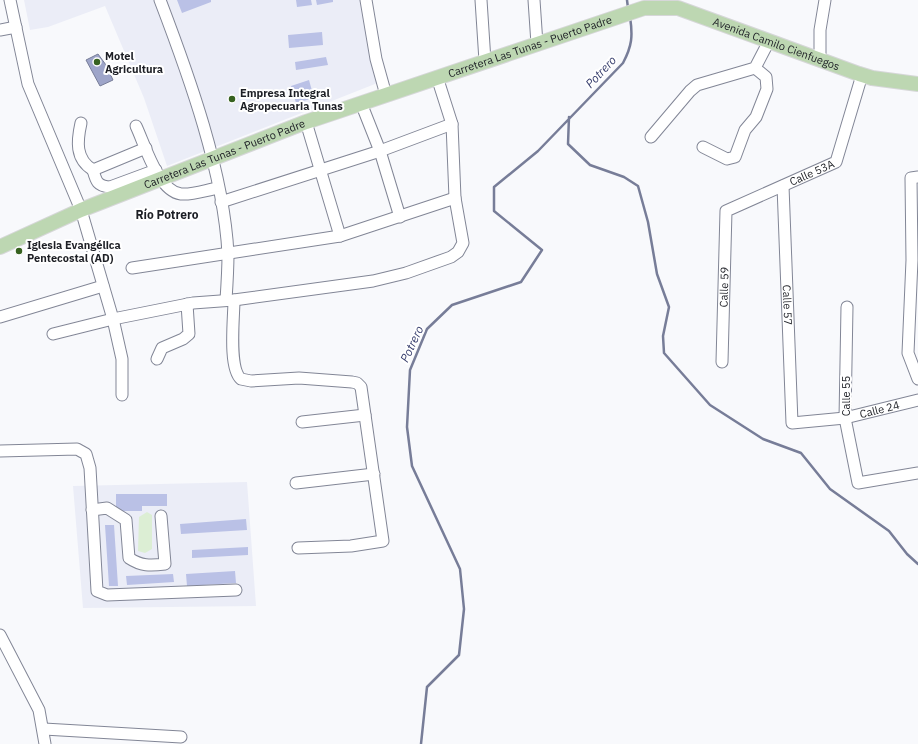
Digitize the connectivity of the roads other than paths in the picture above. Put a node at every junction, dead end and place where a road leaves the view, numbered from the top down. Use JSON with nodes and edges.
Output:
{"nodes":[{"id":1,"x":10,"y":0,"type":"edge"},
{"id":2,"x":160,"y":0,"type":"edge"},
{"id":3,"x":366,"y":0,"type":"edge"},
{"id":4,"x":481,"y":0,"type":"edge"},
{"id":5,"x":534,"y":0,"type":"edge"},
{"id":6,"x":826,"y":0,"type":"edge"},
{"id":7,"x":628,"y":13,"type":"joint"},
{"id":8,"x":16,"y":27,"type":"junction"},
{"id":9,"x":0,"y":30,"type":"edge"},
{"id":10,"x":769,"y":41,"type":"junction"},
{"id":11,"x":537,"y":44,"type":"junction"},
{"id":12,"x":820,"y":60,"type":"junction"},
{"id":13,"x":485,"y":61,"type":"junction"},
{"id":14,"x":755,"y":68,"type":"junction"},
{"id":15,"x":862,"y":75,"type":"junction"},
{"id":16,"x":437,"y":77,"type":"junction"},
{"id":17,"x":918,"y":84,"type":"edge"},
{"id":18,"x":386,"y":95,"type":"junction"},
{"id":19,"x":361,"y":103,"type":"junction"},
{"id":20,"x":306,"y":122,"type":"junction"},
{"id":21,"x":81,"y":123,"type":"dead end"},
{"id":22,"x":452,"y":124,"type":"junction"},
{"id":23,"x":136,"y":126,"type":"dead end"},
{"id":24,"x":651,"y":137,"type":"dead end"},
{"id":25,"x":703,"y":147,"type":"dead end"},
{"id":26,"x":146,"y":148,"type":"junction"},
{"id":27,"x":380,"y":151,"type":"junction"},
{"id":28,"x":211,"y":158,"type":"junction"},
{"id":29,"x":320,"y":169,"type":"junction"},
{"id":30,"x":93,"y":170,"type":"junction"},
{"id":31,"x":158,"y":174,"type":"junction"},
{"id":32,"x":914,"y":178,"type":"edge"},
{"id":33,"x":783,"y":186,"type":"junction"},
{"id":34,"x":218,"y":188,"type":"junction"},
{"id":35,"x":455,"y":198,"type":"junction"},
{"id":36,"x":221,"y":202,"type":"junction"},
{"id":37,"x":81,"y":210,"type":"junction"},
{"id":38,"x":726,"y":211,"type":"joint"},
{"id":39,"x":400,"y":217,"type":"junction"},
{"id":40,"x":340,"y":236,"type":"junction"},
{"id":41,"x":0,"y":247,"type":"edge"},
{"id":42,"x":228,"y":254,"type":"junction"},
{"id":43,"x":915,"y":261,"type":"edge"},
{"id":44,"x":132,"y":268,"type":"dead end"},
{"id":45,"x":103,"y":286,"type":"junction"},
{"id":46,"x":230,"y":300,"type":"junction"},
{"id":47,"x":187,"y":304,"type":"junction"},
{"id":48,"x":847,"y":307,"type":"dead end"},
{"id":49,"x":0,"y":317,"type":"edge"},
{"id":50,"x":113,"y":319,"type":"junction"},
{"id":51,"x":53,"y":334,"type":"dead end"},
{"id":52,"x":157,"y":359,"type":"dead end"},
{"id":53,"x":722,"y":362,"type":"dead end"},
{"id":54,"x":918,"y":379,"type":"edge"},
{"id":55,"x":122,"y":394,"type":"dead end"},
{"id":56,"x":918,"y":400,"type":"edge"},
{"id":57,"x":365,"y":414,"type":"junction"},
{"id":58,"x":845,"y":418,"type":"junction"},
{"id":59,"x":302,"y":422,"type":"dead end"},
{"id":60,"x":792,"y":423,"type":"joint"},
{"id":61,"x":0,"y":451,"type":"edge"},
{"id":62,"x":918,"y":473,"type":"edge"},
{"id":63,"x":374,"y":474,"type":"junction"},
{"id":64,"x":296,"y":483,"type":"dead end"},
{"id":65,"x":92,"y":510,"type":"junction"},
{"id":66,"x":161,"y":516,"type":"dead end"},
{"id":67,"x":298,"y":548,"type":"dead end"},
{"id":68,"x":236,"y":590,"type":"dead end"},
{"id":69,"x":1,"y":638,"type":"edge"},
{"id":70,"x":44,"y":729,"type":"junction"},
{"id":71,"x":181,"y":737,"type":"dead end"},
{"id":72,"x":45,"y":744,"type":"edge"}],
"edges":[{"from":1,"to":8,"type":"street"},
{"from":2,"to":28,"type":"street"},
{"from":3,"to":18,"type":"street"},
{"from":4,"to":13,"type":"street"},
{"from":5,"to":11,"type":"street"},
{"from":6,"to":12,"type":"street"},
{"from":7,"to":10,"type":"main road","name":"Avenida Camilo Cienfuegos"},
{"from":7,"to":11,"type":"main road","name":"Carretera Las Tunas - Puerto Padre"},
{"from":8,"to":9,"type":"street"},
{"from":8,"to":37,"type":"street"},
{"from":10,"to":12,"type":"main road","name":"Avenida Camilo Cienfuegos"},
{"from":10,"to":14,"type":"street"},
{"from":11,"to":13,"type":"main road","name":"Carretera Las Tunas - Puerto Padre"},
{"from":12,"to":15,"type":"main road","name":"Avenida Camilo Cienfuegos"},
{"from":13,"to":16,"type":"main road","name":"Carretera Las Tunas - Puerto Padre"},
{"from":14,"to":24,"type":"street"},
{"from":14,"to":25,"type":"street"},
{"from":15,"to":17,"type":"main road","name":"Avenida Camilo Cienfuegos"},
{"from":15,"to":33,"type":"street","name":"Calle 53A"},
{"from":16,"to":18,"type":"main road","name":"Carretera Las Tunas - Puerto Padre"},
{"from":16,"to":22,"type":"street"},
{"from":18,"to":19,"type":"main road","name":"Carretera Las Tunas - Puerto Padre"},
{"from":19,"to":20,"type":"main road","name":"Carretera Las Tunas - Puerto Padre"},
{"from":19,"to":27,"type":"street"},
{"from":20,"to":28,"type":"main road","name":"Carretera Las Tunas - Puerto Padre"},
{"from":20,"to":29,"type":"street"},
{"from":21,"to":30,"type":"street"},
{"from":22,"to":27,"type":"street"},
{"from":22,"to":35,"type":"street"},
{"from":23,"to":26,"type":"street"},
{"from":26,"to":30,"type":"street"},
{"from":26,"to":31,"type":"street"},
{"from":27,"to":29,"type":"street"},
{"from":27,"to":39,"type":"street"},
{"from":28,"to":31,"type":"main road","name":"Carretera Las Tunas - Puerto Padre"},
{"from":28,"to":34,"type":"street"},
{"from":29,"to":36,"type":"street"},
{"from":29,"to":40,"type":"street"},
{"from":30,"to":31,"type":"street"},
{"from":31,"to":34,"type":"street"},
{"from":31,"to":37,"type":"main road","name":"Carretera Las Tunas - Puerto Padre"},
{"from":32,"to":43,"type":"street"},
{"from":33,"to":38,"type":"street","name":"Calle 53A"},
{"from":33,"to":60,"type":"street","name":"Calle 57"},
{"from":34,"to":36,"type":"street"},
{"from":35,"to":39,"type":"street"},
{"from":35,"to":46,"type":"street"},
{"from":36,"to":42,"type":"street"},
{"from":37,"to":41,"type":"main road","name":"Carretera Las Tunas - Puerto Padre"},
{"from":37,"to":45,"type":"street"},
{"from":38,"to":53,"type":"street","name":"Calle 59"},
{"from":39,"to":40,"type":"street"},
{"from":40,"to":42,"type":"street"},
{"from":42,"to":44,"type":"street"},
{"from":42,"to":46,"type":"street"},
{"from":43,"to":54,"type":"street"},
{"from":45,"to":49,"type":"street"},
{"from":45,"to":50,"type":"street"},
{"from":46,"to":47,"type":"street"},
{"from":46,"to":57,"type":"street"},
{"from":47,"to":50,"type":"street"},
{"from":47,"to":52,"type":"street"},
{"from":48,"to":58,"type":"street","name":"Calle 55"},
{"from":50,"to":51,"type":"street"},
{"from":50,"to":55,"type":"street"},
{"from":56,"to":58,"type":"street","name":"Calle 24"},
{"from":57,"to":59,"type":"street"},
{"from":57,"to":63,"type":"street"},
{"from":58,"to":60,"type":"street","name":"Calle 24"},
{"from":58,"to":62,"type":"street","name":"Calle 55"},
{"from":61,"to":65,"type":"street"},
{"from":63,"to":64,"type":"street"},
{"from":63,"to":67,"type":"street"},
{"from":65,"to":66,"type":"street"},
{"from":65,"to":68,"type":"street"},
{"from":69,"to":70,"type":"street"},
{"from":70,"to":71,"type":"street"},
{"from":70,"to":72,"type":"street"}]}
